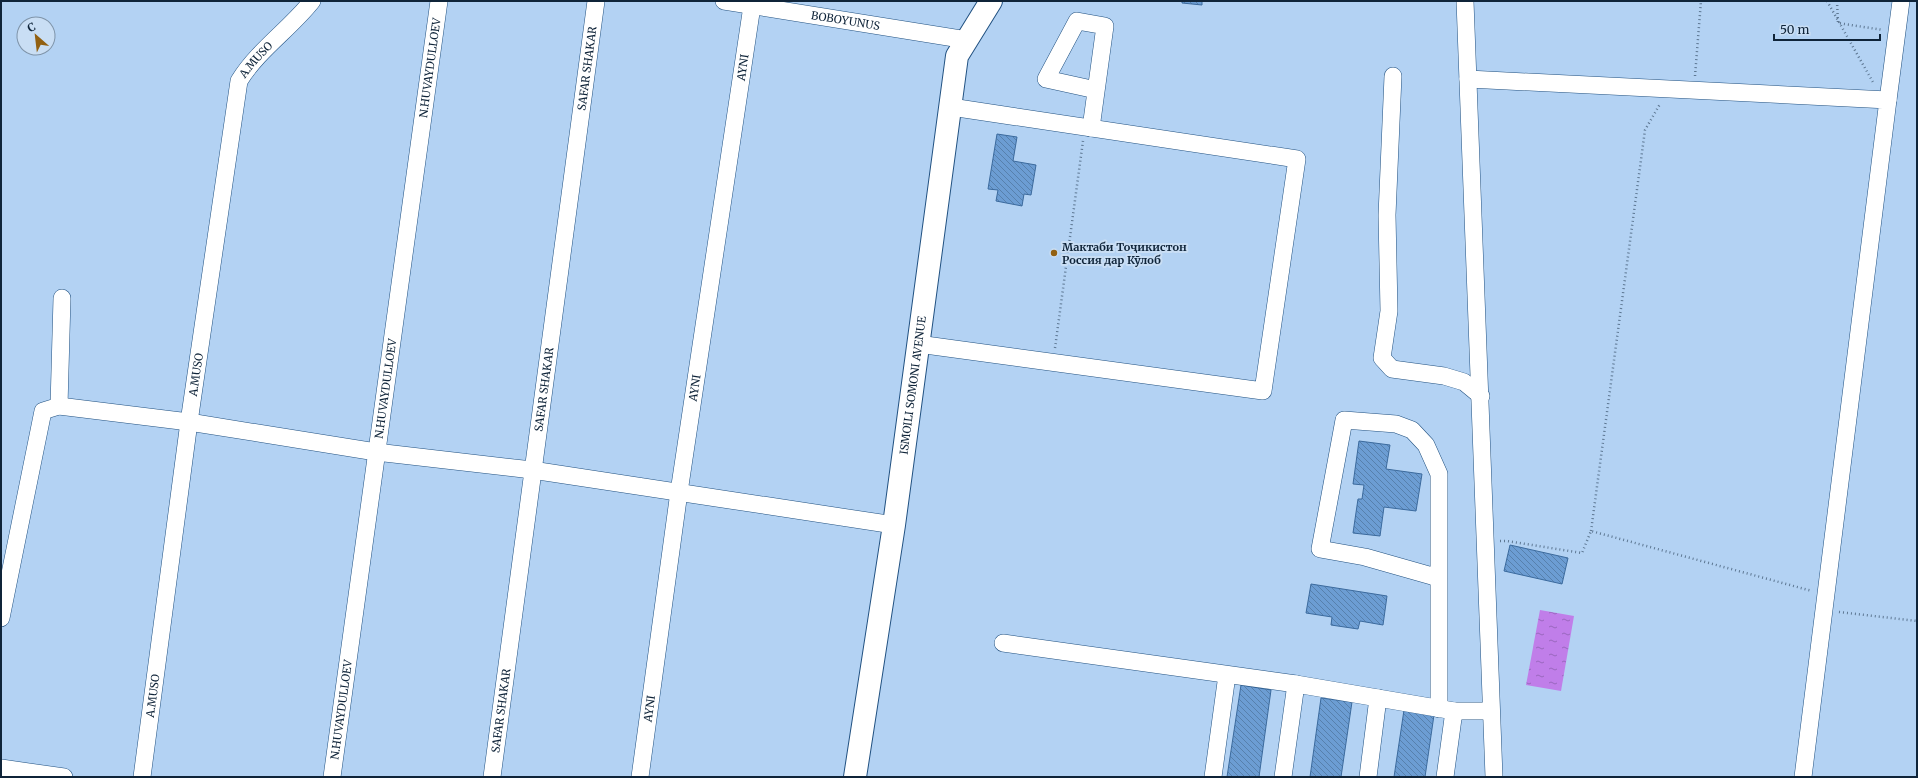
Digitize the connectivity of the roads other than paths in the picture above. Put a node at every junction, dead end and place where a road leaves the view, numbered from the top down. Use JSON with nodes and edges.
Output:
{"nodes":[{"id":1,"x":312,"y":1,"type":"edge"},
{"id":2,"x":439,"y":1,"type":"edge"},
{"id":3,"x":596,"y":1,"type":"edge"},
{"id":4,"x":724,"y":1,"type":"edge"},
{"id":5,"x":991,"y":1,"type":"edge"},
{"id":6,"x":1465,"y":1,"type":"edge"},
{"id":7,"x":1900,"y":1,"type":"edge"},
{"id":8,"x":754,"y":3,"type":"edge"},
{"id":9,"x":967,"y":40,"type":"junction"},
{"id":10,"x":1393,"y":76,"type":"dead end"},
{"id":11,"x":1468,"y":80,"type":"junction"},
{"id":12,"x":1096,"y":90,"type":"dead end"},
{"id":13,"x":1885,"y":100,"type":"junction"},
{"id":14,"x":951,"y":107,"type":"junction"},
{"id":15,"x":1088,"y":128,"type":"junction"},
{"id":16,"x":62,"y":298,"type":"dead end"},
{"id":17,"x":918,"y":344,"type":"junction"},
{"id":18,"x":1481,"y":396,"type":"junction"},
{"id":19,"x":59,"y":406,"type":"junction"},
{"id":20,"x":189,"y":422,"type":"junction"},
{"id":21,"x":376,"y":452,"type":"junction"},
{"id":22,"x":532,"y":470,"type":"junction"},
{"id":23,"x":679,"y":492,"type":"junction"},
{"id":24,"x":894,"y":525,"type":"junction"},
{"id":25,"x":1439,"y":578,"type":"junction"},
{"id":26,"x":1,"y":618,"type":"edge"},
{"id":27,"x":1003,"y":643,"type":"dead end"},
{"id":28,"x":1227,"y":675,"type":"junction"},
{"id":29,"x":1296,"y":684,"type":"junction"},
{"id":30,"x":1378,"y":698,"type":"junction"},
{"id":31,"x":1446,"y":710,"type":"junction"},
{"id":32,"x":1490,"y":711,"type":"junction"},
{"id":33,"x":1,"y":768,"type":"edge"},
{"id":34,"x":64,"y":777,"type":"edge"},
{"id":35,"x":142,"y":777,"type":"edge"},
{"id":36,"x":332,"y":777,"type":"edge"},
{"id":37,"x":492,"y":777,"type":"edge"},
{"id":38,"x":640,"y":777,"type":"edge"},
{"id":39,"x":855,"y":777,"type":"edge"},
{"id":40,"x":1213,"y":777,"type":"edge"},
{"id":41,"x":1283,"y":777,"type":"edge"},
{"id":42,"x":1368,"y":777,"type":"edge"},
{"id":43,"x":1445,"y":777,"type":"edge"},
{"id":44,"x":1494,"y":777,"type":"edge"},
{"id":45,"x":1803,"y":777,"type":"edge"}],
"edges":[{"from":1,"to":20,"type":"street","name":"A.MUSO"},
{"from":2,"to":21,"type":"street","name":"N.HUVAYDULLOEV"},
{"from":3,"to":22,"type":"street","name":"SAFAR SHAKAR"},
{"from":4,"to":8,"type":"street","name":"BOBOYUNUS"},
{"from":5,"to":9,"type":"main road","name":"ISMOILI SOMONI AVENUE"},
{"from":6,"to":11,"type":"street"},
{"from":7,"to":13,"type":"street"},
{"from":8,"to":9,"type":"street","name":"BOBOYUNUS"},
{"from":8,"to":23,"type":"street","name":"AYNI"},
{"from":9,"to":14,"type":"main road","name":"ISMOILI SOMONI AVENUE"},
{"from":10,"to":18,"type":"street"},
{"from":11,"to":13,"type":"street"},
{"from":11,"to":18,"type":"street"},
{"from":12,"to":15,"type":"street"},
{"from":13,"to":45,"type":"street"},
{"from":14,"to":15,"type":"street"},
{"from":14,"to":17,"type":"main road","name":"ISMOILI SOMONI AVENUE"},
{"from":15,"to":17,"type":"street"},
{"from":16,"to":19,"type":"street"},
{"from":17,"to":24,"type":"main road","name":"ISMOILI SOMONI AVENUE"},
{"from":18,"to":32,"type":"street"},
{"from":19,"to":20,"type":"street"},
{"from":19,"to":26,"type":"street"},
{"from":20,"to":21,"type":"street"},
{"from":20,"to":35,"type":"street","name":"A.MUSO"},
{"from":21,"to":22,"type":"street"},
{"from":21,"to":36,"type":"street","name":"N.HUVAYDULLOEV"},
{"from":22,"to":23,"type":"street"},
{"from":22,"to":37,"type":"street","name":"SAFAR SHAKAR"},
{"from":23,"to":24,"type":"street"},
{"from":23,"to":38,"type":"street","name":"AYNI"},
{"from":24,"to":39,"type":"main road","name":"ISMOILI SOMONI AVENUE"},
{"from":25,"to":25,"type":"street"},
{"from":25,"to":31,"type":"street"},
{"from":27,"to":28,"type":"street"},
{"from":28,"to":29,"type":"street"},
{"from":28,"to":40,"type":"street"},
{"from":29,"to":30,"type":"street"},
{"from":29,"to":41,"type":"street"},
{"from":30,"to":31,"type":"street"},
{"from":30,"to":42,"type":"street"},
{"from":31,"to":32,"type":"street"},
{"from":31,"to":43,"type":"street"},
{"from":32,"to":44,"type":"street"},
{"from":33,"to":34,"type":"street"}]}
